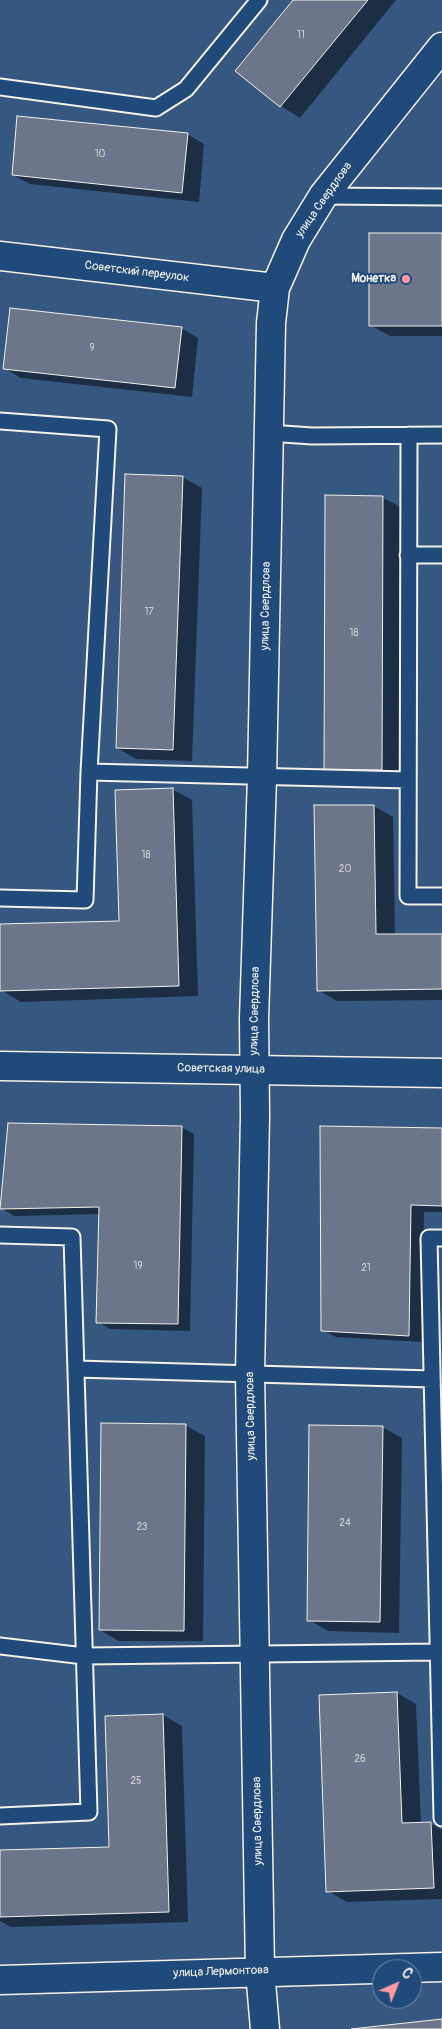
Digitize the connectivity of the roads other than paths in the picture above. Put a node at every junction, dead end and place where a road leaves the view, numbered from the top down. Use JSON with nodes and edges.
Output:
{"nodes":[{"id":1,"x":259,"y":0,"type":"edge"},
{"id":2,"x":442,"y":47,"type":"edge"},
{"id":3,"x":0,"y":87,"type":"edge"},
{"id":4,"x":324,"y":196,"type":"junction"},
{"id":5,"x":442,"y":197,"type":"edge"},
{"id":6,"x":0,"y":256,"type":"edge"},
{"id":7,"x":275,"y":288,"type":"junction"},
{"id":8,"x":0,"y":421,"type":"edge"},
{"id":9,"x":270,"y":433,"type":"junction"},
{"id":10,"x":409,"y":435,"type":"junction"},
{"id":11,"x":442,"y":435,"type":"edge"},
{"id":12,"x":408,"y":555,"type":"junction"},
{"id":13,"x":442,"y":555,"type":"edge"},
{"id":14,"x":89,"y":772,"type":"junction"},
{"id":15,"x":262,"y":777,"type":"junction"},
{"id":16,"x":408,"y":780,"type":"junction"},
{"id":17,"x":442,"y":896,"type":"edge"},
{"id":18,"x":0,"y":898,"type":"edge"},
{"id":19,"x":0,"y":1066,"type":"edge"},
{"id":20,"x":255,"y":1069,"type":"junction"},
{"id":21,"x":442,"y":1073,"type":"edge"},
{"id":22,"x":0,"y":1235,"type":"edge"},
{"id":23,"x":442,"y":1238,"type":"edge"},
{"id":24,"x":76,"y":1369,"type":"junction"},
{"id":25,"x":250,"y":1374,"type":"junction"},
{"id":26,"x":432,"y":1379,"type":"junction"},
{"id":27,"x":0,"y":1646,"type":"edge"},
{"id":28,"x":438,"y":1652,"type":"junction"},
{"id":29,"x":255,"y":1654,"type":"junction"},
{"id":30,"x":84,"y":1656,"type":"junction"},
{"id":31,"x":0,"y":1816,"type":"edge"},
{"id":32,"x":442,"y":1818,"type":"edge"},
{"id":33,"x":442,"y":1967,"type":"edge"},
{"id":34,"x":260,"y":1971,"type":"junction"},
{"id":35,"x":0,"y":1980,"type":"edge"},
{"id":36,"x":265,"y":2029,"type":"edge"}],
"edges":[{"from":1,"to":3,"type":"lane"},
{"from":2,"to":4,"type":"street","name":"улица Свердлова"},
{"from":4,"to":5,"type":"lane"},
{"from":4,"to":7,"type":"street","name":"улица Свердлова"},
{"from":6,"to":7,"type":"street","name":"Советский переулок"},
{"from":7,"to":9,"type":"street","name":"улица Свердлова"},
{"from":8,"to":14,"type":"lane"},
{"from":9,"to":10,"type":"lane"},
{"from":9,"to":15,"type":"street","name":"улица Свердлова"},
{"from":10,"to":11,"type":"lane"},
{"from":10,"to":12,"type":"lane"},
{"from":12,"to":13,"type":"lane"},
{"from":12,"to":16,"type":"lane"},
{"from":14,"to":15,"type":"lane"},
{"from":14,"to":18,"type":"lane"},
{"from":15,"to":16,"type":"lane"},
{"from":15,"to":20,"type":"street","name":"улица Свердлова"},
{"from":16,"to":17,"type":"lane"},
{"from":19,"to":20,"type":"street","name":"Советская улица"},
{"from":20,"to":21,"type":"street","name":"Советская улица"},
{"from":20,"to":25,"type":"street","name":"улица Свердлова"},
{"from":22,"to":24,"type":"lane"},
{"from":23,"to":26,"type":"lane"},
{"from":24,"to":25,"type":"lane"},
{"from":24,"to":30,"type":"lane"},
{"from":25,"to":26,"type":"lane"},
{"from":25,"to":29,"type":"street","name":"улица Свердлова"},
{"from":26,"to":28,"type":"lane"},
{"from":27,"to":30,"type":"lane"},
{"from":28,"to":29,"type":"lane"},
{"from":28,"to":32,"type":"lane"},
{"from":29,"to":30,"type":"lane"},
{"from":29,"to":34,"type":"street","name":"улица Свердлова"},
{"from":30,"to":31,"type":"lane"},
{"from":33,"to":34,"type":"street","name":"улица Лермонтова"},
{"from":34,"to":35,"type":"street","name":"улица Лермонтова"},
{"from":34,"to":36,"type":"street","name":"улица Свердлова"}]}
